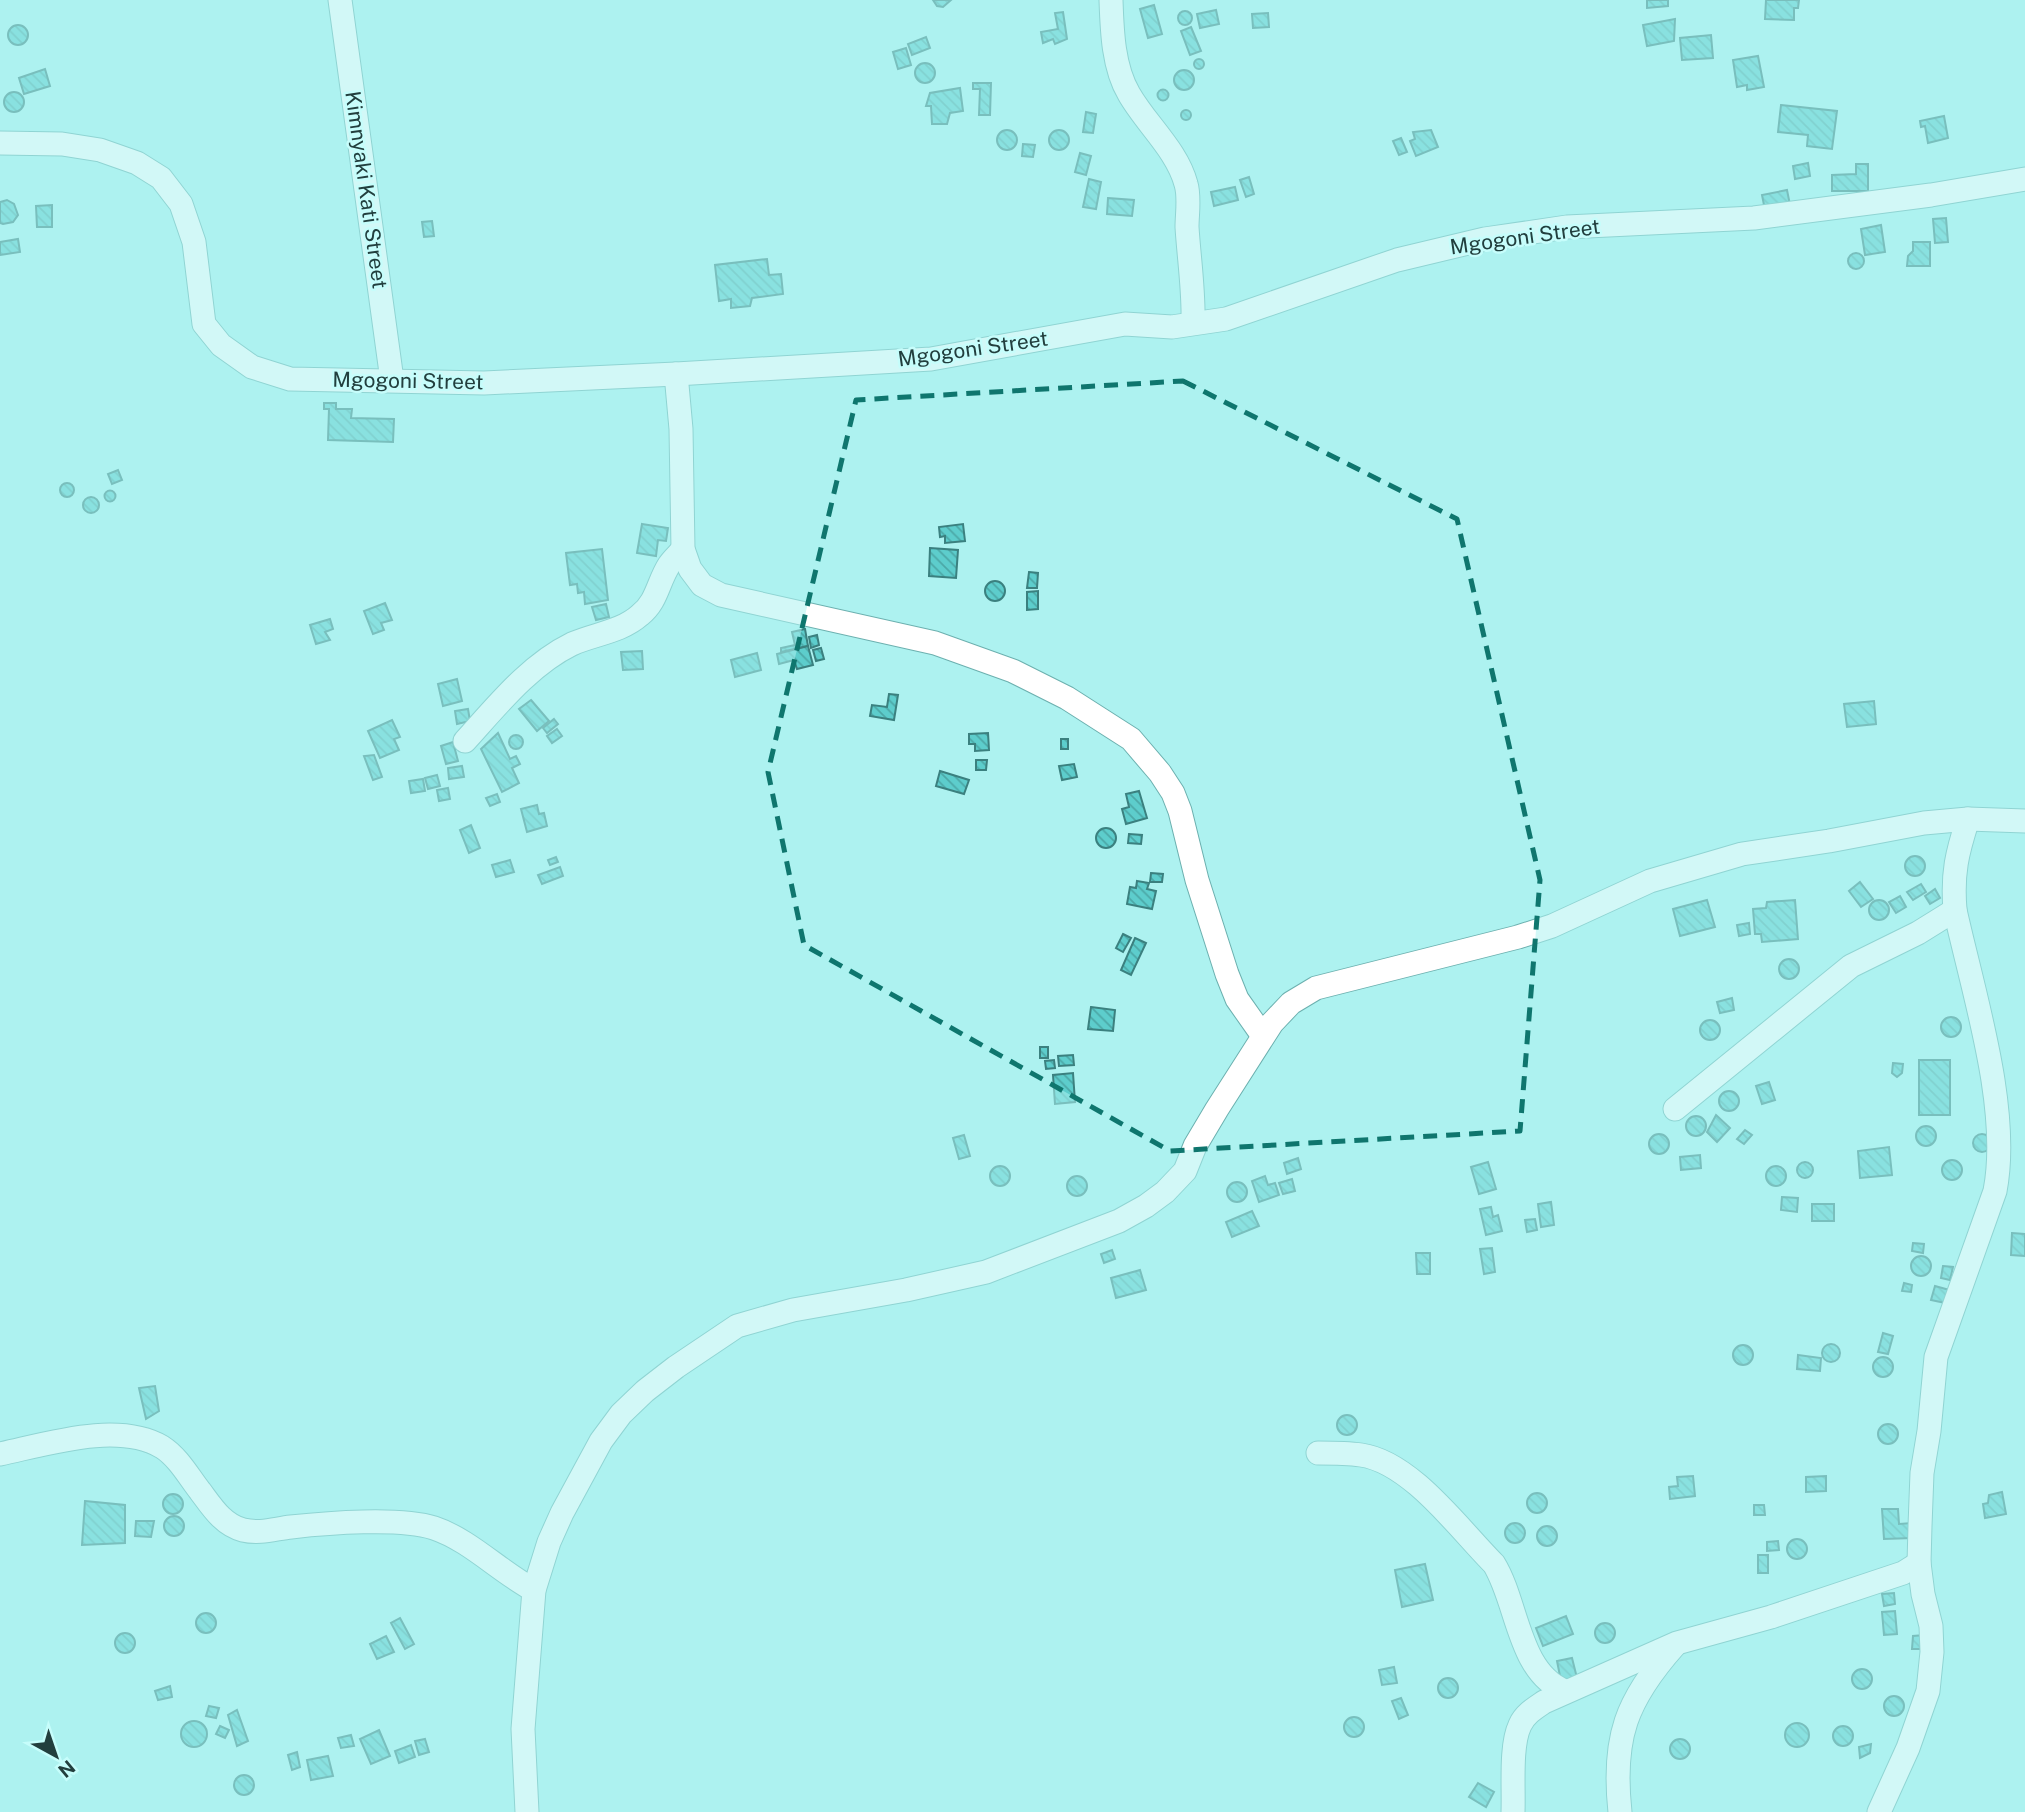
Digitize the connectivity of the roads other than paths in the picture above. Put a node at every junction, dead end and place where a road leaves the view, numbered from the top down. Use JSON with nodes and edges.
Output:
{"nodes":[{"id":1,"x":340,"y":0,"type":"edge"},
{"id":2,"x":1111,"y":0,"type":"edge"},
{"id":3,"x":0,"y":143,"type":"edge"},
{"id":4,"x":2025,"y":179,"type":"edge"},
{"id":5,"x":1194,"y":323,"type":"junction"},
{"id":6,"x":676,"y":374,"type":"junction"},
{"id":7,"x":392,"y":380,"type":"junction"},
{"id":8,"x":683,"y":549,"type":"junction"},
{"id":9,"x":465,"y":741,"type":"dead end"},
{"id":10,"x":1968,"y":818,"type":"junction"},
{"id":11,"x":2025,"y":821,"type":"edge"},
{"id":12,"x":1955,"y":910,"type":"junction"},
{"id":13,"x":1263,"y":1035,"type":"junction"},
{"id":14,"x":1675,"y":1109,"type":"dead end"},
{"id":15,"x":1318,"y":1452,"type":"dead end"},
{"id":16,"x":0,"y":1454,"type":"edge"},
{"id":17,"x":1919,"y":1563,"type":"junction"},
{"id":18,"x":534,"y":1590,"type":"junction"},
{"id":19,"x":1677,"y":1643,"type":"junction"},
{"id":20,"x":1565,"y":1691,"type":"junction"},
{"id":21,"x":527,"y":1812,"type":"edge"},
{"id":22,"x":1513,"y":1812,"type":"edge"},
{"id":23,"x":1620,"y":1812,"type":"edge"},
{"id":24,"x":1879,"y":1812,"type":"edge"}],
"edges":[{"from":1,"to":7,"type":"street","name":"Kimnyaki Kati Street"},
{"from":2,"to":5,"type":"street"},
{"from":3,"to":7,"type":"street","name":"Mgogoni Street"},
{"from":4,"to":5,"type":"street","name":"Mgogoni Street"},
{"from":5,"to":6,"type":"street","name":"Mgogoni Street"},
{"from":6,"to":7,"type":"street","name":"Mgogoni Street"},
{"from":6,"to":8,"type":"street"},
{"from":8,"to":9,"type":"street"},
{"from":8,"to":13,"type":"street"},
{"from":10,"to":11,"type":"street"},
{"from":10,"to":12,"type":"street"},
{"from":10,"to":13,"type":"street"},
{"from":12,"to":14,"type":"street"},
{"from":12,"to":17,"type":"street"},
{"from":13,"to":18,"type":"street"},
{"from":15,"to":20,"type":"street"},
{"from":16,"to":18,"type":"street"},
{"from":17,"to":19,"type":"street"},
{"from":17,"to":24,"type":"street"},
{"from":18,"to":21,"type":"street"},
{"from":19,"to":20,"type":"street"},
{"from":19,"to":23,"type":"street"},
{"from":20,"to":22,"type":"street"}]}
